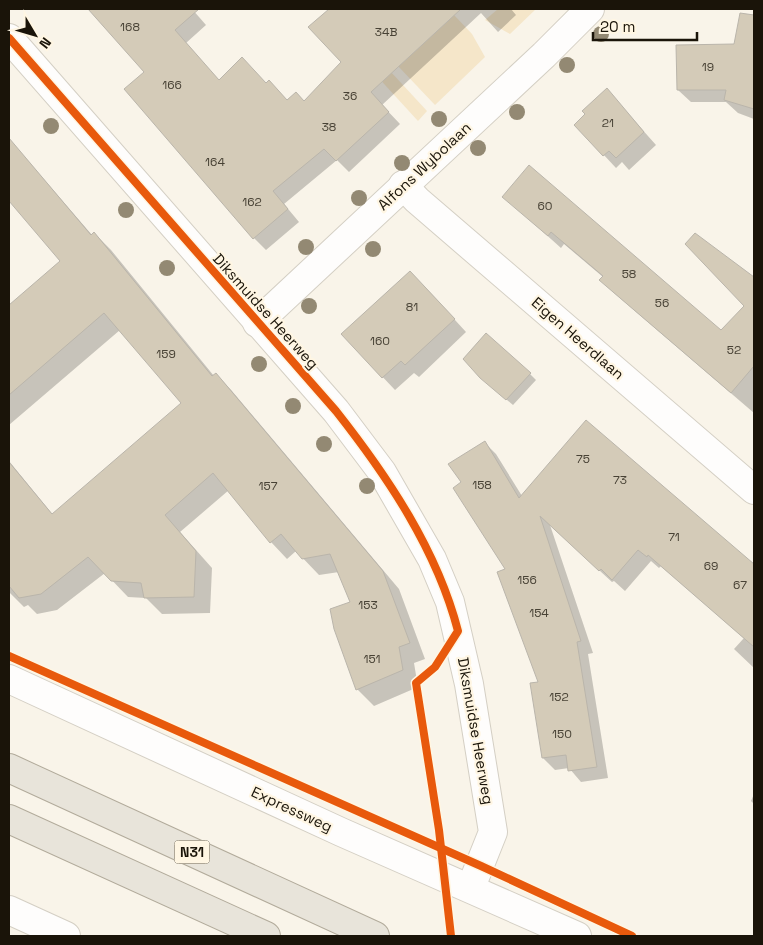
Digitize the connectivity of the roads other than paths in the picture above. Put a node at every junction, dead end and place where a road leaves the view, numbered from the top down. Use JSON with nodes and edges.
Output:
{"nodes":[{"id":1,"x":590,"y":9,"type":"edge"},
{"id":2,"x":9,"y":38,"type":"edge"},
{"id":3,"x":403,"y":185,"type":"junction"},
{"id":4,"x":257,"y":322,"type":"junction"},
{"id":5,"x":754,"y":490,"type":"edge"},
{"id":6,"x":9,"y":679,"type":"edge"},
{"id":7,"x":9,"y":768,"type":"edge"},
{"id":8,"x":9,"y":819,"type":"edge"},
{"id":9,"x":471,"y":888,"type":"junction"},
{"id":10,"x":9,"y":910,"type":"edge"},
{"id":11,"x":66,"y":936,"type":"edge"},
{"id":12,"x":266,"y":936,"type":"edge"},
{"id":13,"x":375,"y":936,"type":"edge"},
{"id":14,"x":577,"y":936,"type":"edge"}],
"edges":[{"from":1,"to":3,"type":"street","name":"Alfons Wybolaan"},
{"from":2,"to":4,"type":"street","name":"Diksmuidse Heerweg"},
{"from":3,"to":4,"type":"street","name":"Alfons Wybolaan"},
{"from":3,"to":5,"type":"street","name":"Eigen Heerdlaan"},
{"from":4,"to":9,"type":"street","name":"Diksmuidse Heerweg"},
{"from":6,"to":9,"type":"street","name":"Expressweg"},
{"from":7,"to":13,"type":"highway","number":"N31"},
{"from":8,"to":12,"type":"highway"},
{"from":9,"to":14,"type":"street","name":"Expressweg"},
{"from":10,"to":11,"type":"street"}]}
